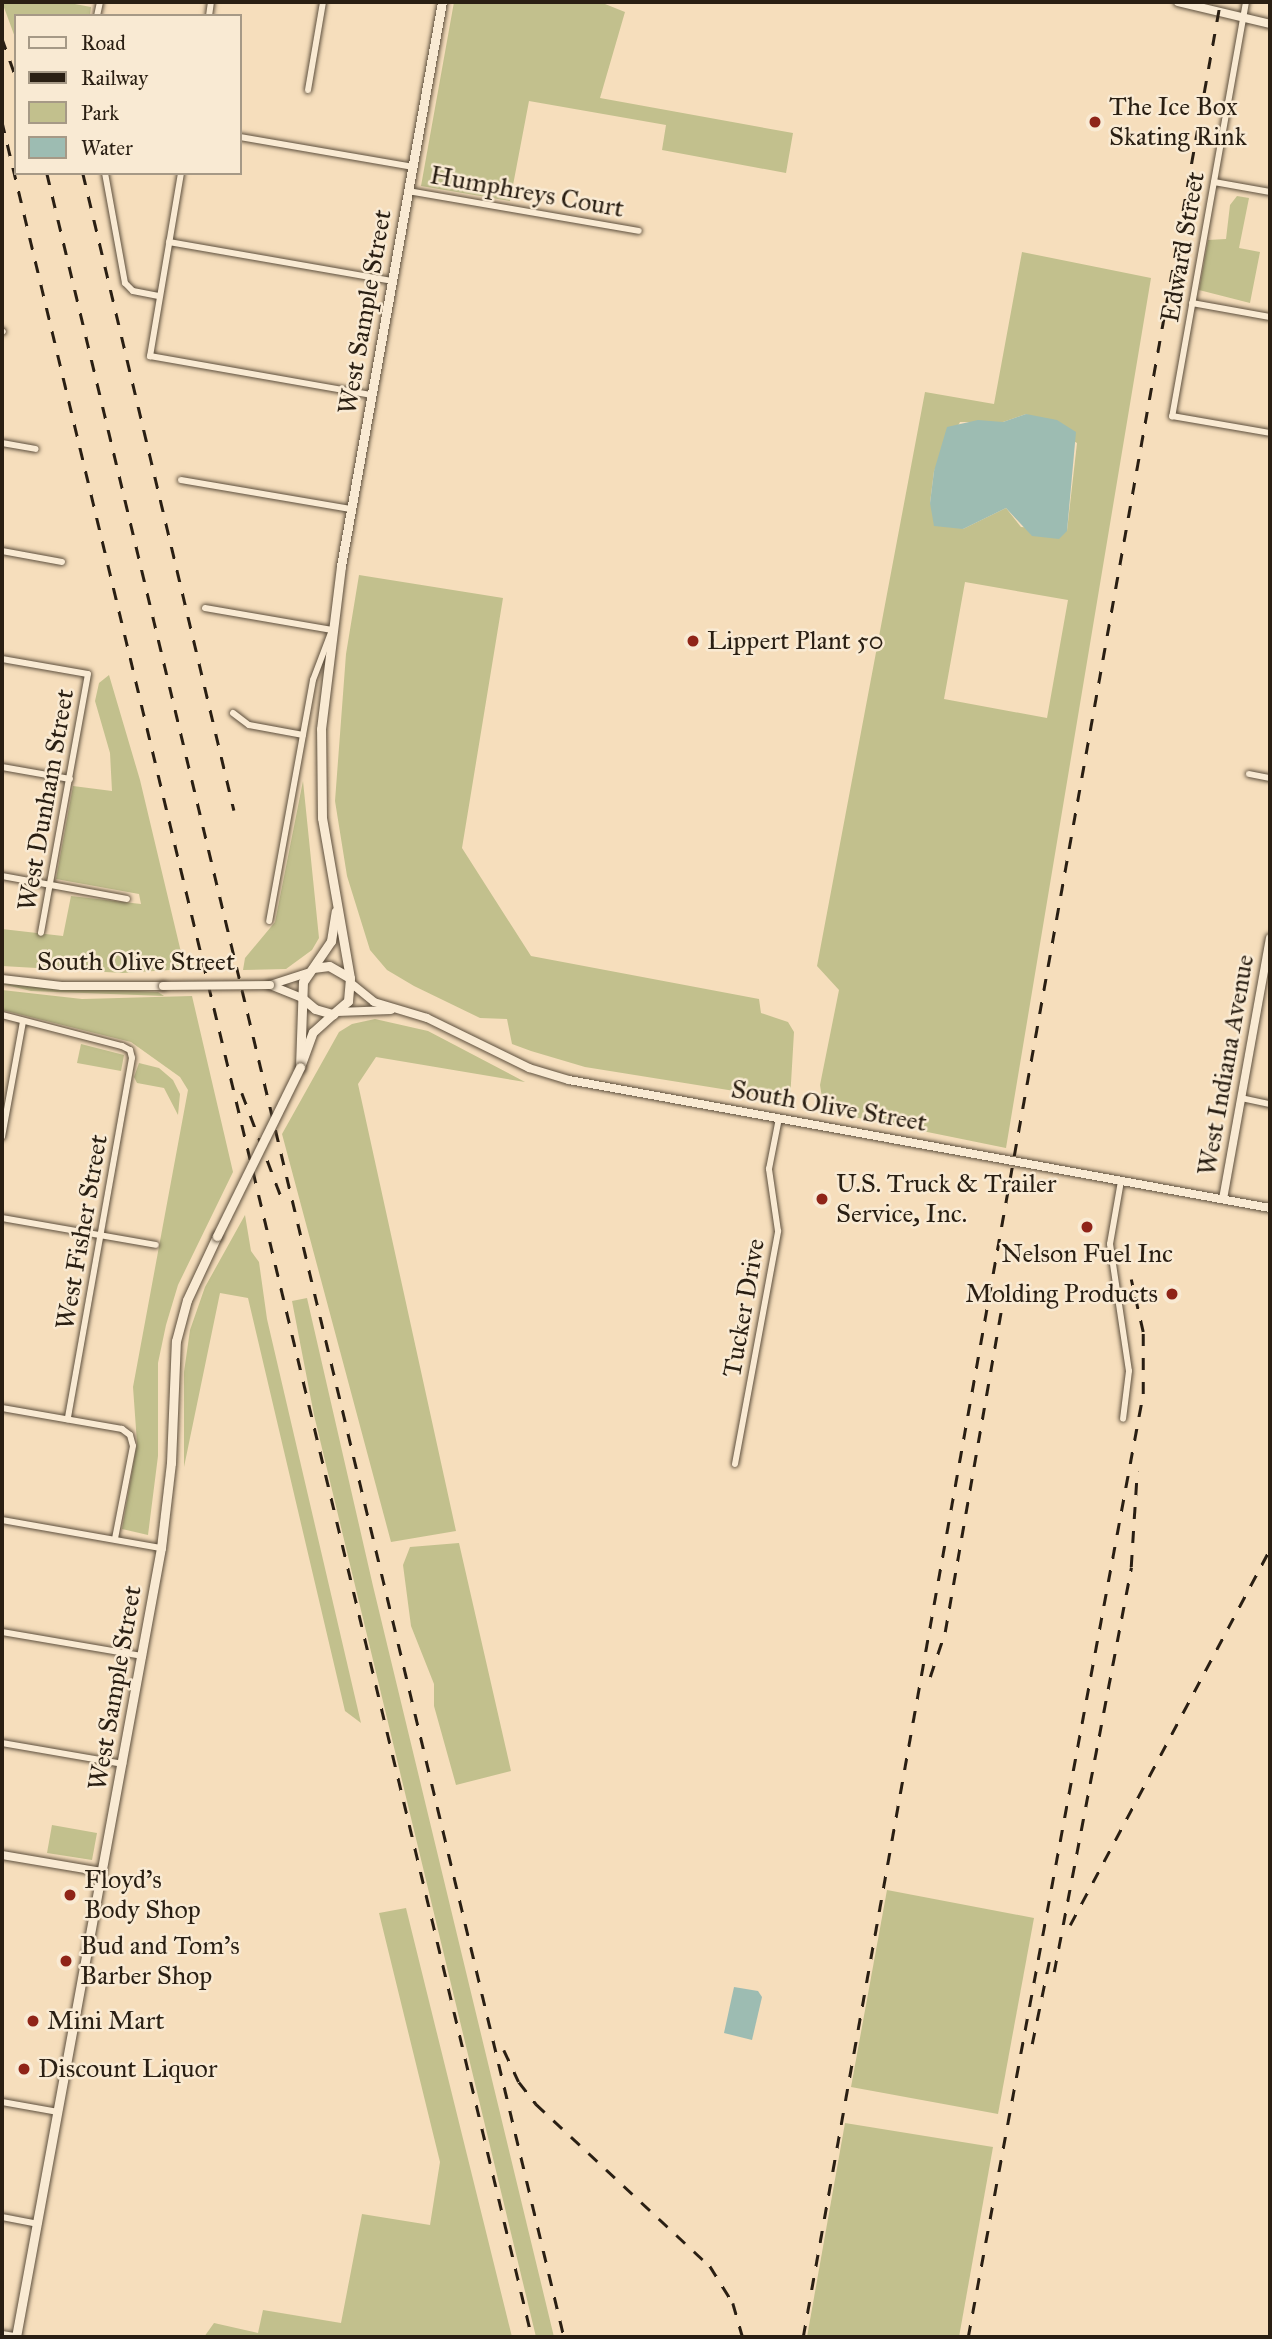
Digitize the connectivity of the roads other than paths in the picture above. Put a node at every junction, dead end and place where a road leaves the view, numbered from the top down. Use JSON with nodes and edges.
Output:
{"nodes":[{"id":1,"x":323,"y":2,"type":"edge"},
{"id":2,"x":442,"y":2,"type":"edge"},
{"id":3,"x":1178,"y":2,"type":"edge"},
{"id":4,"x":1246,"y":2,"type":"edge"},
{"id":5,"x":1244,"y":15,"type":"junction"},
{"id":6,"x":1270,"y":24,"type":"edge"},
{"id":7,"x":308,"y":90,"type":"dead end"},
{"id":8,"x":242,"y":137,"type":"edge"},
{"id":9,"x":413,"y":167,"type":"junction"},
{"id":10,"x":105,"y":175,"type":"edge"},
{"id":11,"x":181,"y":175,"type":"edge"},
{"id":12,"x":1214,"y":181,"type":"junction"},
{"id":13,"x":408,"y":191,"type":"junction"},
{"id":14,"x":1270,"y":192,"type":"edge"},
{"id":15,"x":639,"y":231,"type":"dead end"},
{"id":16,"x":169,"y":242,"type":"junction"},
{"id":17,"x":392,"y":281,"type":"junction"},
{"id":18,"x":159,"y":296,"type":"junction"},
{"id":19,"x":1192,"y":303,"type":"junction"},
{"id":20,"x":1270,"y":317,"type":"edge"},
{"id":21,"x":371,"y":395,"type":"junction"},
{"id":22,"x":1270,"y":433,"type":"edge"},
{"id":23,"x":2,"y":443,"type":"edge"},
{"id":24,"x":36,"y":449,"type":"dead end"},
{"id":25,"x":181,"y":480,"type":"dead end"},
{"id":26,"x":351,"y":509,"type":"junction"},
{"id":27,"x":2,"y":551,"type":"edge"},
{"id":28,"x":62,"y":562,"type":"dead end"},
{"id":29,"x":205,"y":608,"type":"dead end"},
{"id":30,"x":332,"y":630,"type":"junction"},
{"id":31,"x":2,"y":659,"type":"edge"},
{"id":32,"x":233,"y":713,"type":"dead end"},
{"id":33,"x":303,"y":735,"type":"junction"},
{"id":34,"x":2,"y":767,"type":"edge"},
{"id":35,"x":1249,"y":774,"type":"dead end"},
{"id":36,"x":1270,"y":778,"type":"edge"},
{"id":37,"x":70,"y":779,"type":"junction"},
{"id":38,"x":2,"y":876,"type":"edge"},
{"id":39,"x":50,"y":885,"type":"junction"},
{"id":40,"x":127,"y":898,"type":"dead end"},
{"id":41,"x":335,"y":911,"type":"junction"},
{"id":42,"x":269,"y":921,"type":"dead end"},
{"id":43,"x":41,"y":933,"type":"dead end"},
{"id":44,"x":1270,"y":938,"type":"edge"},
{"id":45,"x":310,"y":970,"type":"junction"},
{"id":46,"x":2,"y":979,"type":"edge"},
{"id":47,"x":351,"y":981,"type":"junction"},
{"id":48,"x":270,"y":985,"type":"junction"},
{"id":49,"x":1260,"y":994,"type":"junction"},
{"id":50,"x":1270,"y":996,"type":"edge"},
{"id":51,"x":302,"y":998,"type":"junction"},
{"id":52,"x":391,"y":1010,"type":"junction"},
{"id":53,"x":335,"y":1013,"type":"junction"},
{"id":54,"x":2,"y":1015,"type":"edge"},
{"id":55,"x":23,"y":1021,"type":"junction"},
{"id":56,"x":300,"y":1067,"type":"junction"},
{"id":57,"x":1241,"y":1098,"type":"junction"},
{"id":58,"x":1270,"y":1104,"type":"edge"},
{"id":59,"x":779,"y":1118,"type":"junction"},
{"id":60,"x":2,"y":1138,"type":"edge"},
{"id":61,"x":1121,"y":1181,"type":"junction"},
{"id":62,"x":1223,"y":1199,"type":"junction"},
{"id":63,"x":1270,"y":1208,"type":"edge"},
{"id":64,"x":2,"y":1218,"type":"edge"},
{"id":65,"x":101,"y":1236,"type":"junction"},
{"id":66,"x":156,"y":1245,"type":"dead end"},
{"id":67,"x":2,"y":1408,"type":"edge"},
{"id":68,"x":68,"y":1419,"type":"junction"},
{"id":69,"x":1123,"y":1419,"type":"dead end"},
{"id":70,"x":735,"y":1464,"type":"dead end"},
{"id":71,"x":2,"y":1520,"type":"edge"},
{"id":72,"x":115,"y":1539,"type":"junction"},
{"id":73,"x":162,"y":1548,"type":"junction"},
{"id":74,"x":2,"y":1632,"type":"edge"},
{"id":75,"x":143,"y":1656,"type":"junction"},
{"id":76,"x":2,"y":1743,"type":"edge"},
{"id":77,"x":122,"y":1764,"type":"junction"},
{"id":78,"x":2,"y":1855,"type":"edge"},
{"id":79,"x":102,"y":1872,"type":"junction"},
{"id":80,"x":2,"y":2102,"type":"edge"},
{"id":81,"x":58,"y":2112,"type":"junction"},
{"id":82,"x":2,"y":2217,"type":"edge"},
{"id":83,"x":38,"y":2224,"type":"junction"},
{"id":84,"x":2,"y":2335,"type":"edge"},
{"id":85,"x":15,"y":2337,"type":"edge"}],
"edges":[{"from":1,"to":7,"type":"street"},
{"from":2,"to":9,"type":"main road","name":"West Sample Street"},
{"from":3,"to":5,"type":"street"},
{"from":4,"to":5,"type":"street","name":"Edward Street"},
{"from":5,"to":6,"type":"street"},
{"from":5,"to":12,"type":"street","name":"Edward Street"},
{"from":8,"to":9,"type":"street"},
{"from":9,"to":13,"type":"main road","name":"West Sample Street"},
{"from":10,"to":18,"type":"street"},
{"from":11,"to":16,"type":"street"},
{"from":12,"to":14,"type":"street"},
{"from":12,"to":19,"type":"street","name":"Edward Street"},
{"from":13,"to":15,"type":"street","name":"Humphreys Court"},
{"from":13,"to":17,"type":"main road","name":"West Sample Street"},
{"from":16,"to":17,"type":"street"},
{"from":16,"to":18,"type":"street"},
{"from":17,"to":21,"type":"main road","name":"West Sample Street"},
{"from":18,"to":21,"type":"street"},
{"from":19,"to":20,"type":"street"},
{"from":19,"to":22,"type":"street","name":"Edward Street"},
{"from":21,"to":26,"type":"main road","name":"West Sample Street"},
{"from":23,"to":24,"type":"street"},
{"from":25,"to":26,"type":"street"},
{"from":26,"to":30,"type":"main road","name":"West Sample Street"},
{"from":27,"to":28,"type":"street"},
{"from":29,"to":30,"type":"street"},
{"from":30,"to":33,"type":"street","name":"West Sample Street"},
{"from":30,"to":41,"type":"main road","name":"West Sample Street"},
{"from":31,"to":37,"type":"street","name":"West Dunham Street"},
{"from":32,"to":33,"type":"street"},
{"from":33,"to":42,"type":"street","name":"West Sample Street"},
{"from":34,"to":37,"type":"street"},
{"from":35,"to":36,"type":"street"},
{"from":37,"to":39,"type":"street","name":"West Dunham Street"},
{"from":38,"to":39,"type":"street"},
{"from":39,"to":40,"type":"street"},
{"from":39,"to":43,"type":"street","name":"West Dunham Street"},
{"from":41,"to":45,"type":"main road","name":"West Sample Street"},
{"from":41,"to":47,"type":"main road","name":"West Sample Street"},
{"from":44,"to":49,"type":"street","name":"West Indiana Avenue"},
{"from":45,"to":47,"type":"main road"},
{"from":45,"to":48,"type":"street","name":"South Olive Street"},
{"from":45,"to":51,"type":"main road"},
{"from":46,"to":48,"type":"street","name":"South Olive Street","bridge":true},
{"from":47,"to":52,"type":"street","name":"South Olive Street"},
{"from":47,"to":53,"type":"main road"},
{"from":48,"to":51,"type":"street","name":"South Olive Street"},
{"from":49,"to":50,"type":"street"},
{"from":49,"to":57,"type":"street","name":"West Indiana Avenue"},
{"from":51,"to":53,"type":"main road"},
{"from":51,"to":56,"type":"main road","name":"West Sample Street"},
{"from":52,"to":53,"type":"street","name":"South Olive Street"},
{"from":52,"to":59,"type":"street","name":"South Olive Street"},
{"from":53,"to":56,"type":"main road","name":"West Sample Street"},
{"from":54,"to":55,"type":"street"},
{"from":55,"to":60,"type":"street"},
{"from":55,"to":65,"type":"street","name":"West Fisher Street"},
{"from":56,"to":73,"type":"main road","name":"West Sample Street","bridge":true},
{"from":57,"to":58,"type":"street"},
{"from":57,"to":62,"type":"street","name":"West Indiana Avenue"},
{"from":59,"to":61,"type":"street","name":"South Olive Street"},
{"from":59,"to":70,"type":"street","name":"Tucker Drive"},
{"from":61,"to":62,"type":"street","name":"South Olive Street"},
{"from":61,"to":69,"type":"street"},
{"from":62,"to":63,"type":"street","name":"South Olive Street"},
{"from":64,"to":65,"type":"street"},
{"from":65,"to":66,"type":"street"},
{"from":65,"to":68,"type":"street","name":"West Fisher Street"},
{"from":67,"to":68,"type":"street"},
{"from":68,"to":72,"type":"street"},
{"from":71,"to":72,"type":"street"},
{"from":72,"to":73,"type":"street"},
{"from":73,"to":75,"type":"main road","name":"West Sample Street"},
{"from":74,"to":75,"type":"street"},
{"from":75,"to":77,"type":"main road","name":"West Sample Street"},
{"from":76,"to":77,"type":"street"},
{"from":77,"to":79,"type":"main road","name":"West Sample Street"},
{"from":78,"to":79,"type":"street"},
{"from":79,"to":81,"type":"main road","name":"West Sample Street"},
{"from":80,"to":81,"type":"street"},
{"from":81,"to":83,"type":"main road","name":"West Sample Street"},
{"from":82,"to":83,"type":"street"},
{"from":83,"to":85,"type":"main road","name":"West Sample Street"},
{"from":84,"to":85,"type":"street"}]}
